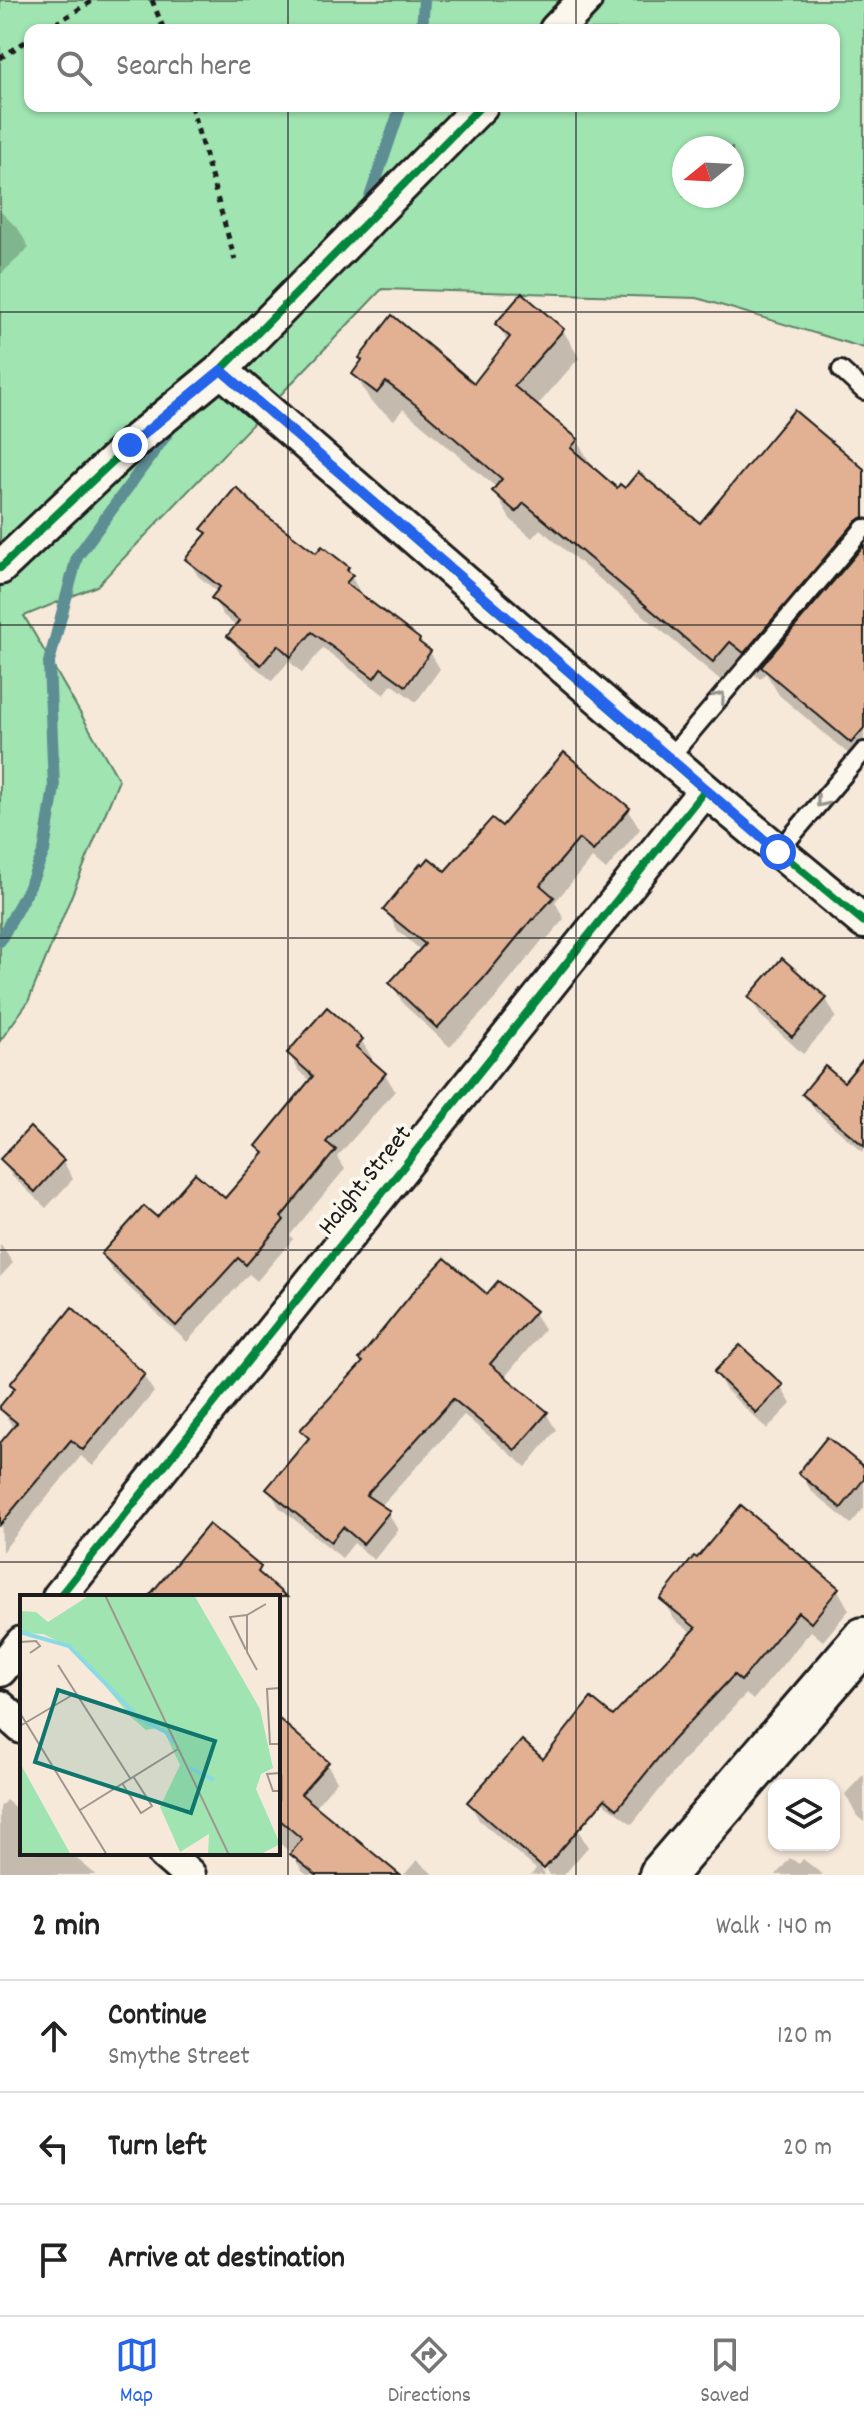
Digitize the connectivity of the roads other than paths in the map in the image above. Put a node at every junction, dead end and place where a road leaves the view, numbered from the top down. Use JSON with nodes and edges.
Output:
{"nodes":[{"id":1,"x":585,"y":0,"type":"edge"},
{"id":2,"x":562,"y":24,"type":"edge"},
{"id":3,"x":475,"y":112,"type":"edge"},
{"id":4,"x":221,"y":370,"type":"junction"},
{"id":5,"x":841,"y":370,"type":"dead end"},
{"id":6,"x":864,"y":391,"type":"edge"},
{"id":7,"x":864,"y":528,"type":"edge"},
{"id":8,"x":0,"y":568,"type":"edge"},
{"id":9,"x":864,"y":751,"type":"edge"},
{"id":10,"x":670,"y":757,"type":"junction"},
{"id":11,"x":705,"y":790,"type":"junction"},
{"id":12,"x":778,"y":852,"type":"junction"},
{"id":13,"x":864,"y":922,"type":"edge"},
{"id":14,"x":61,"y":1595,"type":"edge"},
{"id":15,"x":864,"y":1640,"type":"edge"},
{"id":16,"x":20,"y":1645,"type":"edge"},
{"id":17,"x":0,"y":1670,"type":"edge"},
{"id":18,"x":0,"y":1707,"type":"edge"},
{"id":19,"x":20,"y":1725,"type":"edge"},
{"id":20,"x":166,"y":1855,"type":"edge"},
{"id":21,"x":189,"y":1875,"type":"edge"},
{"id":22,"x":662,"y":1875,"type":"edge"}],
"edges":[{"from":1,"to":2,"type":"street"},
{"from":3,"to":4,"type":"street"},
{"from":4,"to":8,"type":"street"},
{"from":4,"to":10,"type":"street"},
{"from":5,"to":6,"type":"lane"},
{"from":10,"to":7,"type":"lane","one_way":true},
{"from":9,"to":12,"type":"lane","one_way":true},
{"from":10,"to":11,"type":"street"},
{"from":11,"to":12,"type":"street"},
{"from":11,"to":14,"type":"street","name":"Haight Street"},
{"from":12,"to":13,"type":"street"},
{"from":15,"to":22,"type":"street"},
{"from":16,"to":17,"type":"street"},
{"from":18,"to":19,"type":"street"},
{"from":20,"to":21,"type":"street"}]}
